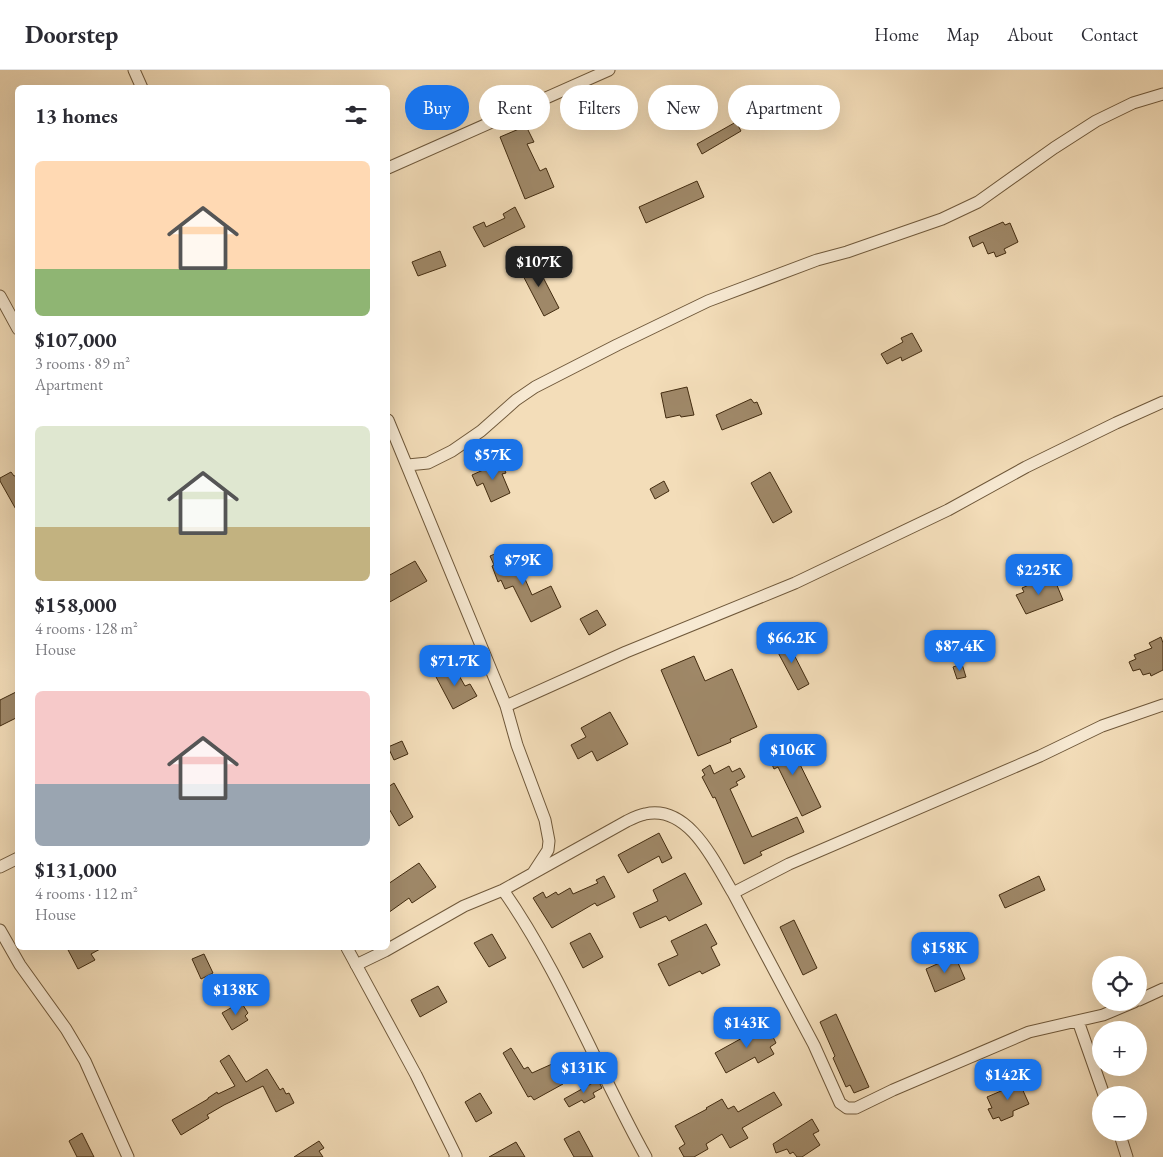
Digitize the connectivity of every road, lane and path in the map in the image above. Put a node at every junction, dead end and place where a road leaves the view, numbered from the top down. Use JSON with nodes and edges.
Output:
{"nodes":[{"id":1,"x":134,"y":70,"type":"edge"},
{"id":2,"x":608,"y":70,"type":"edge"},
{"id":3,"x":141,"y":85,"type":"edge"},
{"id":4,"x":1163,"y":94,"type":"edge"},
{"id":5,"x":390,"y":167,"type":"edge"},
{"id":6,"x":0,"y":296,"type":"edge"},
{"id":7,"x":15,"y":324,"type":"edge"},
{"id":8,"x":1163,"y":402,"type":"edge"},
{"id":9,"x":390,"y":424,"type":"edge"},
{"id":10,"x":408,"y":465,"type":"junction"},
{"id":11,"x":1163,"y":705,"type":"edge"},
{"id":12,"x":506,"y":706,"type":"junction"},
{"id":13,"x":15,"y":860,"type":"edge"},
{"id":14,"x":0,"y":867,"type":"edge"},
{"id":15,"x":532,"y":874,"type":"junction"},
{"id":16,"x":503,"y":890,"type":"junction"},
{"id":17,"x":733,"y":894,"type":"junction"},
{"id":18,"x":0,"y":930,"type":"edge"},
{"id":19,"x":390,"y":948,"type":"edge"},
{"id":20,"x":348,"y":950,"type":"edge"},
{"id":21,"x":387,"y":950,"type":"edge"},
{"id":22,"x":356,"y":965,"type":"junction"},
{"id":23,"x":1163,"y":989,"type":"edge"},
{"id":24,"x":1147,"y":996,"type":"edge"},
{"id":25,"x":1113,"y":1011,"type":"edge"},
{"id":26,"x":1078,"y":1021,"type":"junction"},
{"id":27,"x":1101,"y":1086,"type":"edge"},
{"id":28,"x":1122,"y":1141,"type":"edge"},
{"id":29,"x":128,"y":1157,"type":"edge"},
{"id":30,"x":456,"y":1157,"type":"edge"},
{"id":31,"x":646,"y":1157,"type":"edge"},
{"id":32,"x":1127,"y":1157,"type":"edge"}],
"edges":[{"from":1,"to":3,"type":"street"},
{"from":2,"to":5,"type":"street"},
{"from":4,"to":10,"type":"street"},
{"from":6,"to":7,"type":"street"},
{"from":8,"to":12,"type":"street"},
{"from":9,"to":10,"type":"street"},
{"from":10,"to":12,"type":"street"},
{"from":11,"to":17,"type":"street"},
{"from":12,"to":15,"type":"street"},
{"from":13,"to":14,"type":"street"},
{"from":15,"to":16,"type":"street"},
{"from":15,"to":17,"type":"street"},
{"from":16,"to":19,"type":"street"},
{"from":16,"to":31,"type":"street"},
{"from":17,"to":26,"type":"street"},
{"from":18,"to":29,"type":"street"},
{"from":20,"to":22,"type":"street"},
{"from":21,"to":22,"type":"street"},
{"from":22,"to":30,"type":"street"},
{"from":23,"to":24,"type":"street"},
{"from":25,"to":26,"type":"street"},
{"from":26,"to":27,"type":"street"},
{"from":28,"to":32,"type":"street"}]}
